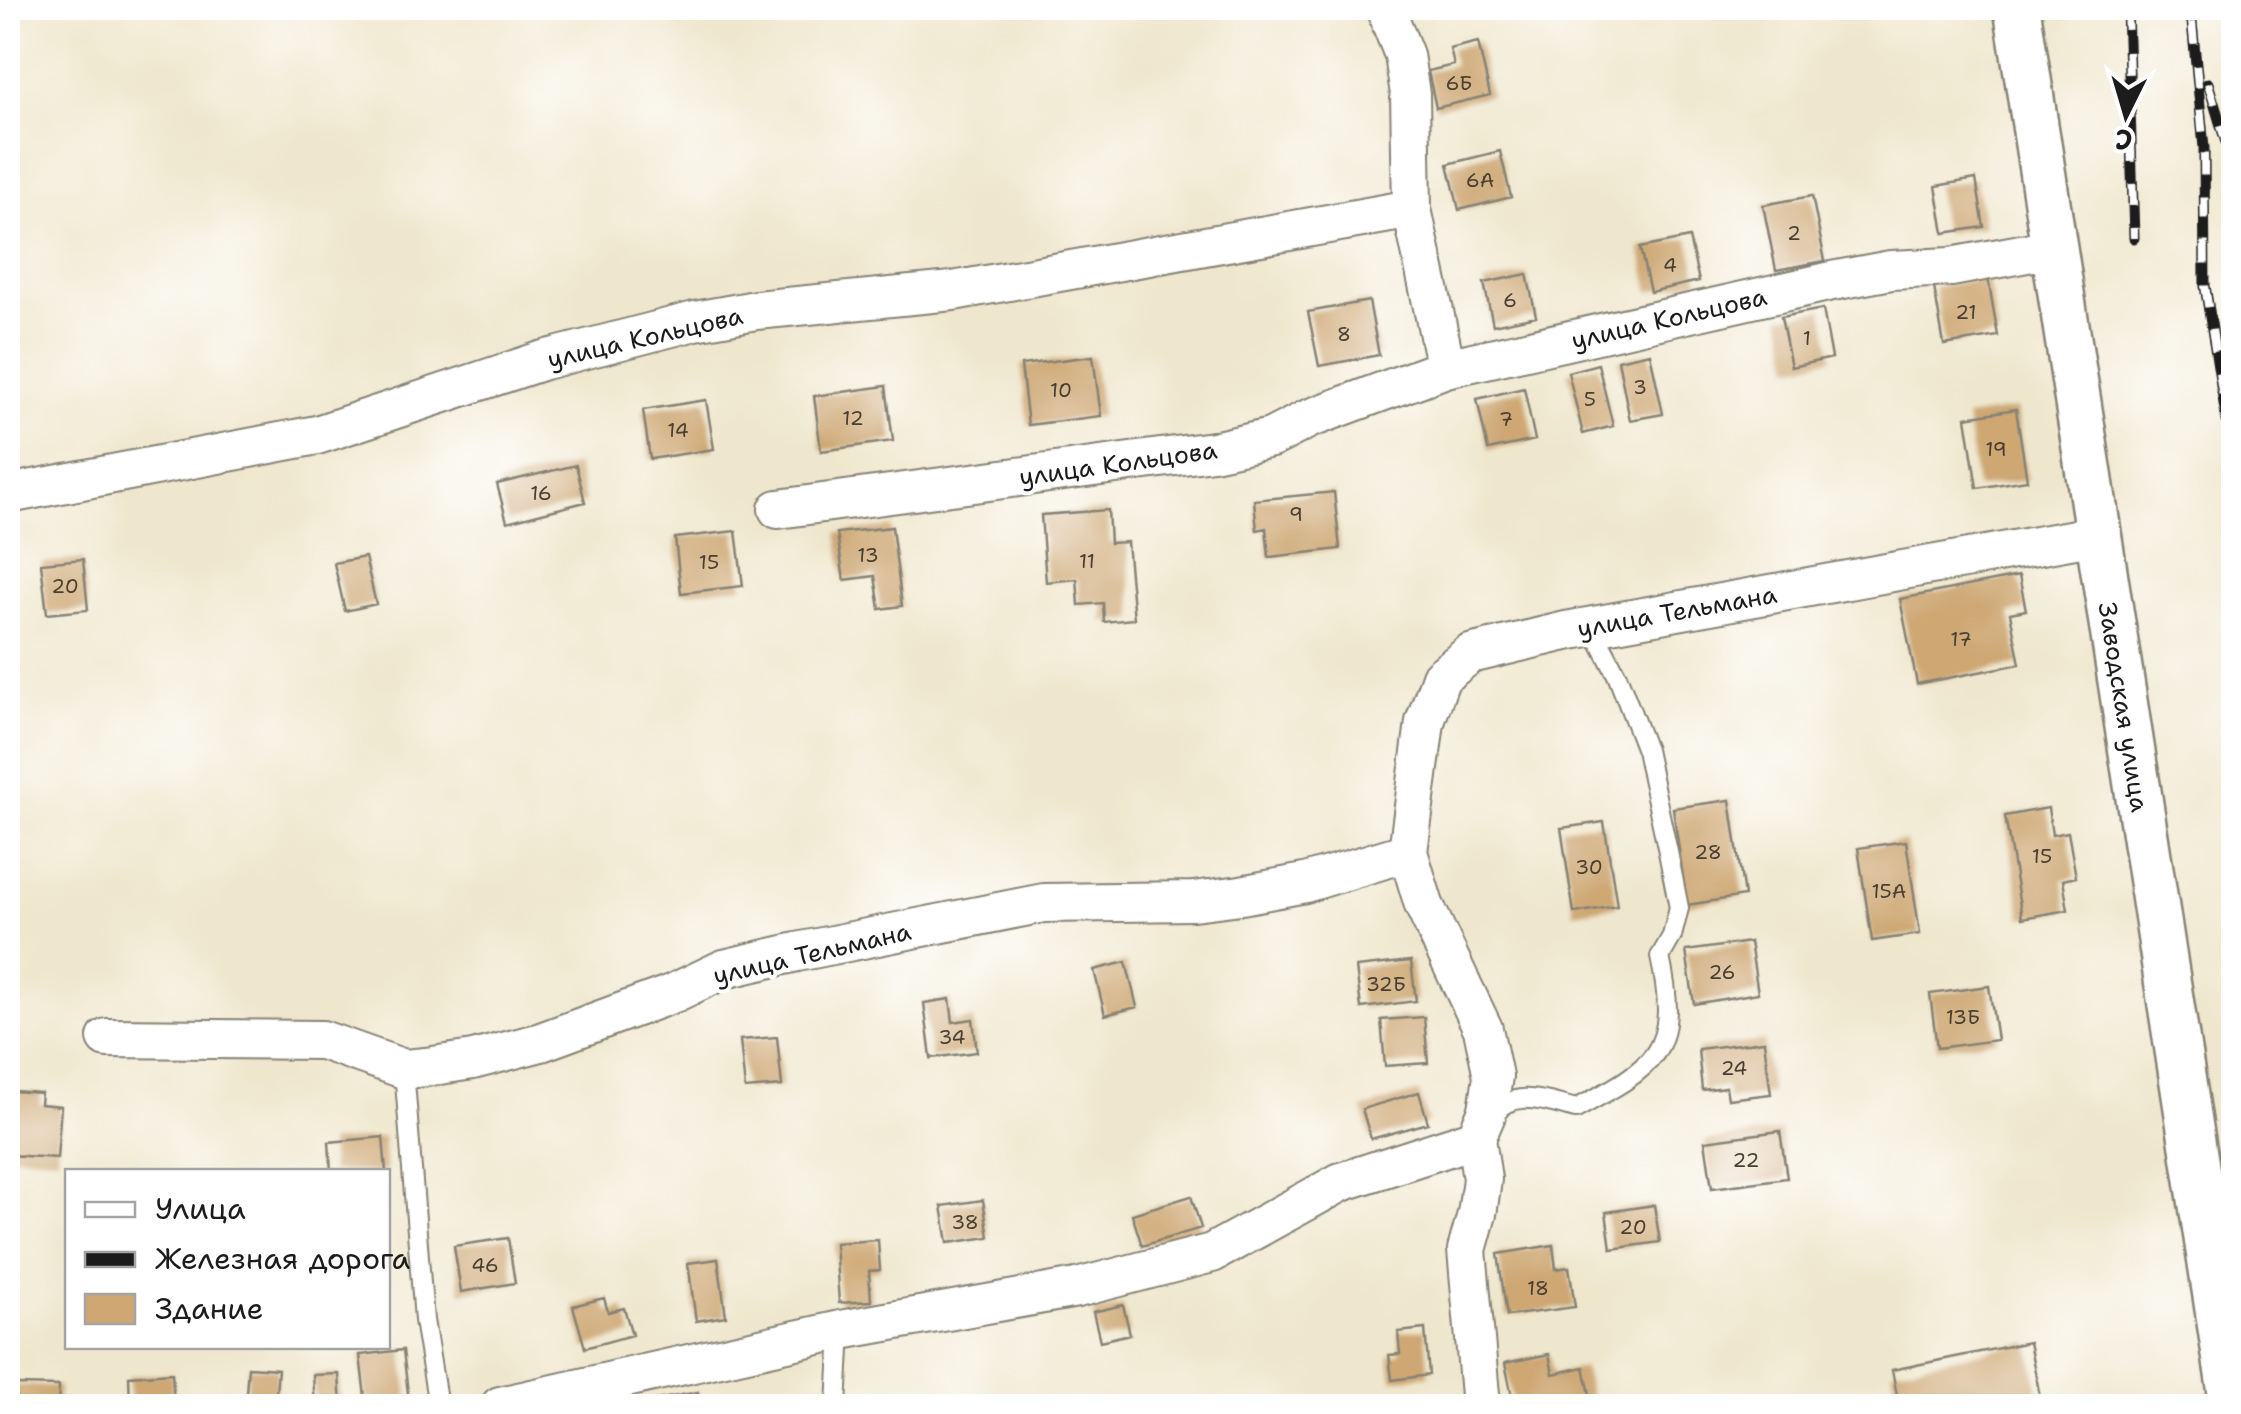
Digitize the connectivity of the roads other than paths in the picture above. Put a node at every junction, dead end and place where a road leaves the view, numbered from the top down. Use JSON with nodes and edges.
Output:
{"nodes":[{"id":1,"x":1386,"y":8,"type":"edge"},
{"id":2,"x":2018,"y":8,"type":"edge"},
{"id":3,"x":1412,"y":210,"type":"junction"},
{"id":4,"x":2054,"y":248,"type":"junction"},
{"id":5,"x":1446,"y":368,"type":"junction"},
{"id":6,"x":8,"y":494,"type":"edge"},
{"id":7,"x":778,"y":508,"type":"dead end"},
{"id":8,"x":2097,"y":535,"type":"junction"},
{"id":9,"x":1591,"y":626,"type":"junction"},
{"id":10,"x":1408,"y":852,"type":"junction"},
{"id":11,"x":107,"y":1038,"type":"dead end"},
{"id":12,"x":404,"y":1068,"type":"junction"},
{"id":13,"x":1476,"y":1138,"type":"junction"},
{"id":14,"x":841,"y":1330,"type":"junction"},
{"id":15,"x":610,"y":1395,"type":"edge"},
{"id":16,"x":438,"y":1406,"type":"edge"},
{"id":17,"x":500,"y":1406,"type":"edge"},
{"id":18,"x":837,"y":1406,"type":"edge"},
{"id":19,"x":1481,"y":1406,"type":"edge"},
{"id":20,"x":2233,"y":1406,"type":"edge"}],
"edges":[{"from":1,"to":3,"type":"street"},
{"from":2,"to":4,"type":"street","name":"Заводская улица"},
{"from":3,"to":5,"type":"street"},
{"from":3,"to":6,"type":"street","name":"улица Кольцова"},
{"from":4,"to":5,"type":"street","name":"улица Кольцова"},
{"from":4,"to":8,"type":"street","name":"Заводская улица"},
{"from":5,"to":7,"type":"street","name":"улица Кольцoва"},
{"from":8,"to":9,"type":"street","name":"улица Тельмана"},
{"from":8,"to":20,"type":"street","name":"Заводская улица"},
{"from":9,"to":10,"type":"street","name":"улица Тельмана"},
{"from":9,"to":13,"type":"lane"},
{"from":10,"to":12,"type":"street","name":"улица Тельмана"},
{"from":10,"to":13,"type":"street","name":"улица Тельмана"},
{"from":11,"to":12,"type":"street","name":"улица Тельмана"},
{"from":12,"to":16,"type":"lane"},
{"from":13,"to":14,"type":"street"},
{"from":13,"to":19,"type":"street","name":"улица Тельмана"},
{"from":14,"to":15,"type":"street"},
{"from":14,"to":18,"type":"lane"},
{"from":15,"to":17,"type":"street"}]}
